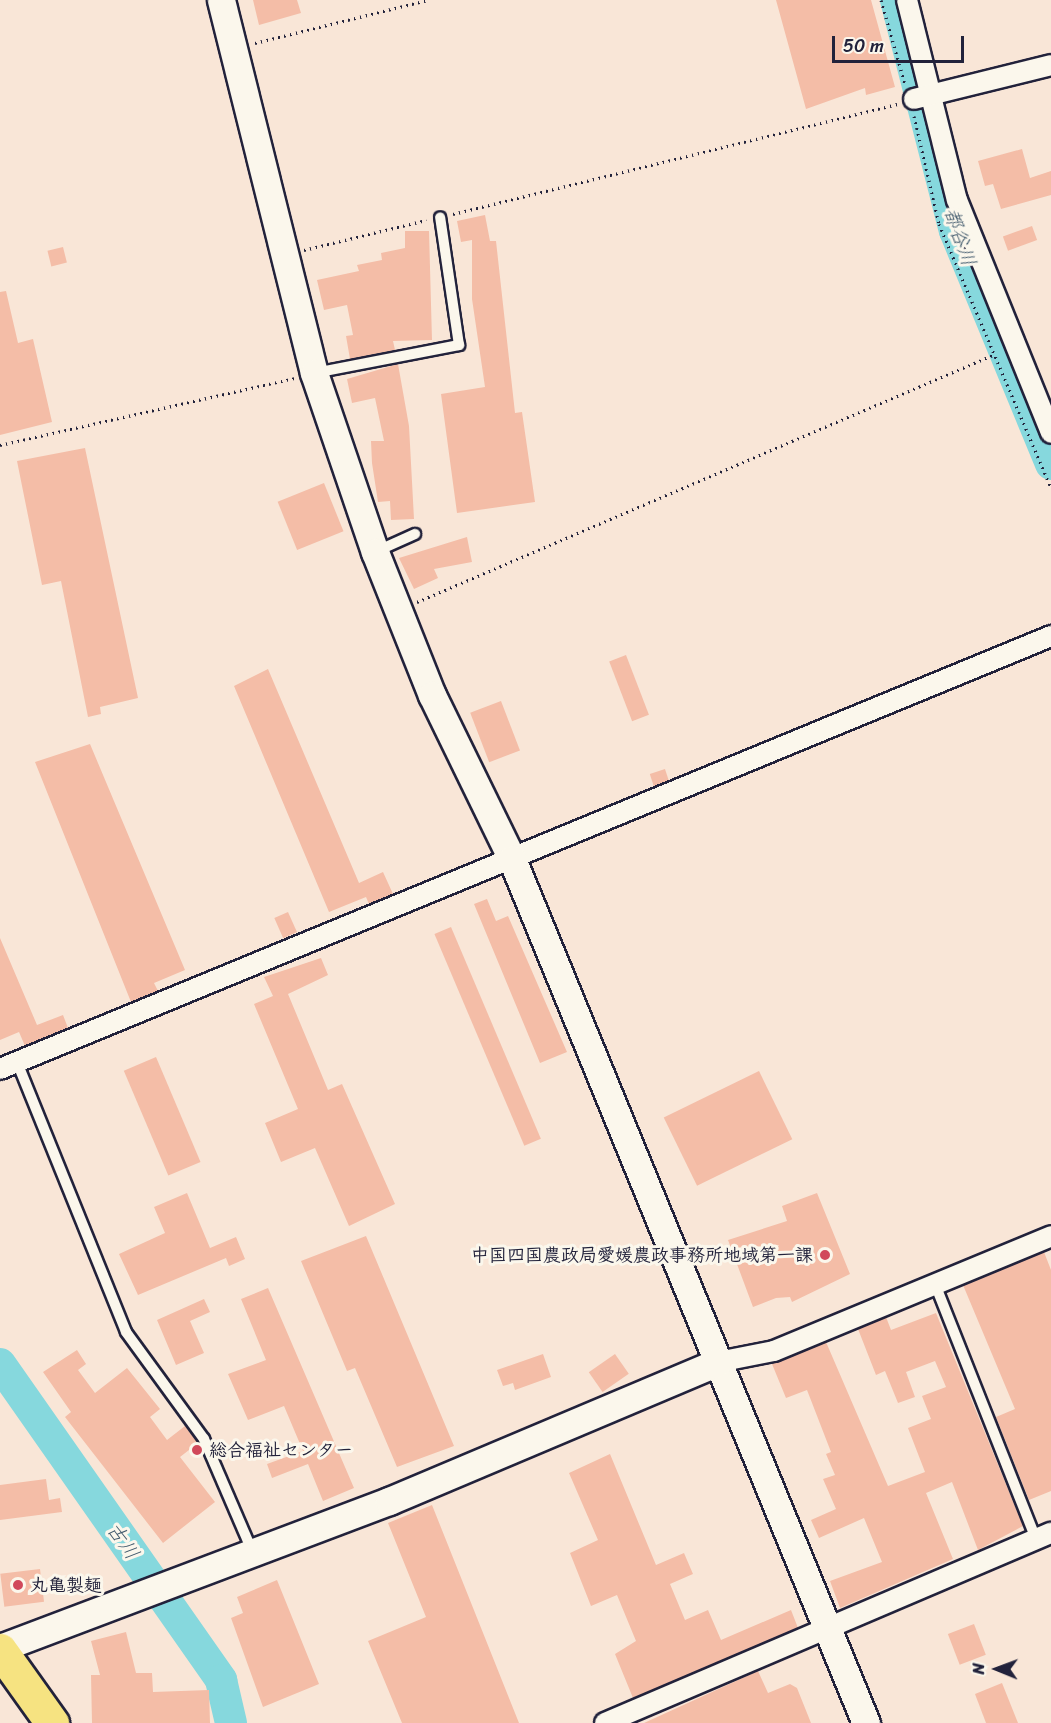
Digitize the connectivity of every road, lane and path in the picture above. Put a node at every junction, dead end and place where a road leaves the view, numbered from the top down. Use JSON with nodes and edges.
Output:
{"nodes":[{"id":1,"x":220,"y":0,"type":"edge"},
{"id":2,"x":428,"y":0,"type":"edge"},
{"id":3,"x":907,"y":0,"type":"edge"},
{"id":4,"x":232,"y":48,"type":"junction"},
{"id":5,"x":1051,"y":65,"type":"edge"},
{"id":6,"x":923,"y":98,"type":"junction"},
{"id":7,"x":927,"y":173,"type":"dead end"},
{"id":8,"x":440,"y":217,"type":"junction"},
{"id":9,"x":284,"y":255,"type":"junction"},
{"id":10,"x":995,"y":354,"type":"junction"},
{"id":11,"x":314,"y":373,"type":"junction"},
{"id":12,"x":1050,"y":427,"type":"edge"},
{"id":13,"x":0,"y":445,"type":"edge"},
{"id":14,"x":1051,"y":488,"type":"edge"},
{"id":15,"x":415,"y":534,"type":"dead end"},
{"id":16,"x":375,"y":552,"type":"junction"},
{"id":17,"x":398,"y":609,"type":"junction"},
{"id":18,"x":1051,"y":636,"type":"edge"},
{"id":19,"x":512,"y":859,"type":"junction"},
{"id":20,"x":9,"y":1066,"type":"edge"},
{"id":21,"x":1049,"y":1241,"type":"edge"},
{"id":22,"x":935,"y":1284,"type":"junction"},
{"id":23,"x":718,"y":1362,"type":"junction"},
{"id":24,"x":1044,"y":1536,"type":"edge"},
{"id":25,"x":253,"y":1553,"type":"junction"},
{"id":26,"x":825,"y":1627,"type":"junction"},
{"id":27,"x":0,"y":1649,"type":"edge"},
{"id":28,"x":52,"y":1723,"type":"edge"},
{"id":29,"x":604,"y":1723,"type":"edge"},
{"id":30,"x":866,"y":1723,"type":"edge"}],
"edges":[{"from":1,"to":4,"type":"street"},
{"from":2,"to":4,"type":"path"},
{"from":3,"to":6,"type":"street"},
{"from":4,"to":9,"type":"street"},
{"from":5,"to":6,"type":"street"},
{"from":6,"to":8,"type":"path"},
{"from":6,"to":12,"type":"street"},
{"from":7,"to":10,"type":"path"},
{"from":8,"to":9,"type":"path"},
{"from":8,"to":11,"type":"lane"},
{"from":9,"to":11,"type":"street"},
{"from":10,"to":14,"type":"path"},
{"from":10,"to":17,"type":"path"},
{"from":11,"to":13,"type":"path"},
{"from":11,"to":16,"type":"street"},
{"from":15,"to":16,"type":"lane"},
{"from":16,"to":17,"type":"street"},
{"from":17,"to":19,"type":"street"},
{"from":18,"to":19,"type":"street"},
{"from":19,"to":20,"type":"street"},
{"from":19,"to":23,"type":"street"},
{"from":20,"to":25,"type":"lane"},
{"from":21,"to":22,"type":"street"},
{"from":22,"to":23,"type":"street"},
{"from":22,"to":24,"type":"lane"},
{"from":23,"to":25,"type":"street"},
{"from":23,"to":26,"type":"street"},
{"from":24,"to":26,"type":"street"},
{"from":25,"to":27,"type":"street"},
{"from":26,"to":29,"type":"street"},
{"from":26,"to":30,"type":"street"},
{"from":27,"to":28,"type":"highway"}]}
